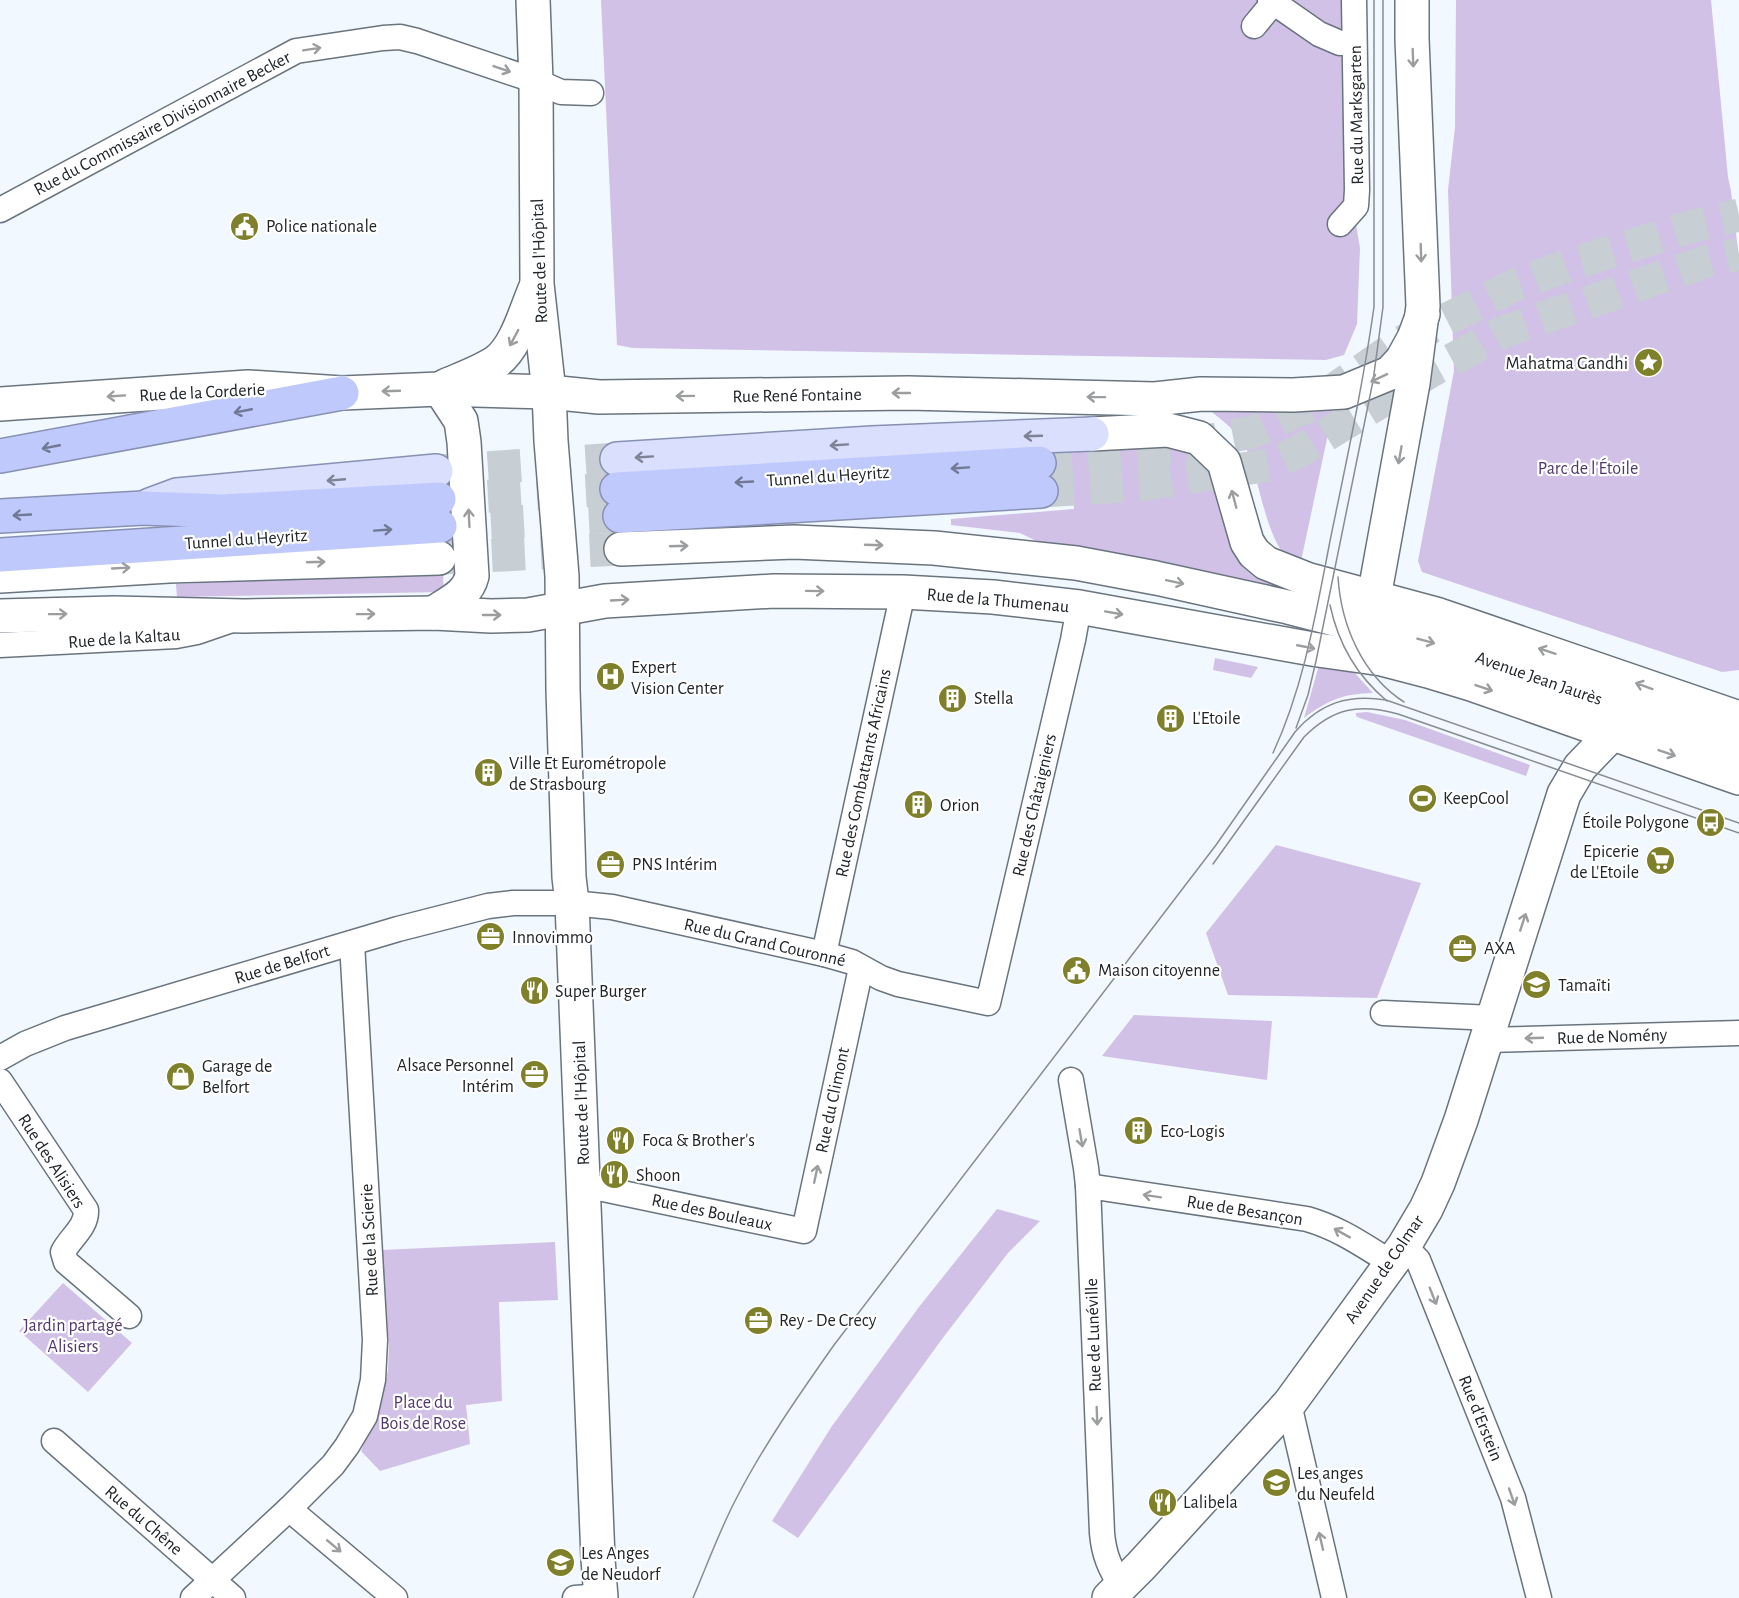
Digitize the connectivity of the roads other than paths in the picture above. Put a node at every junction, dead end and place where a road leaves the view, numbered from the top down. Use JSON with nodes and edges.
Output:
{"nodes":[{"id":1,"x":533,"y":0,"type":"edge"},
{"id":2,"x":1354,"y":0,"type":"edge"},
{"id":3,"x":1412,"y":0,"type":"edge"},
{"id":4,"x":1260,"y":9,"type":"edge"},
{"id":5,"x":1340,"y":43,"type":"dead end"},
{"id":6,"x":536,"y":81,"type":"junction"},
{"id":7,"x":591,"y":93,"type":"dead end"},
{"id":8,"x":0,"y":210,"type":"edge"},
{"id":9,"x":1340,"y":225,"type":"dead end"},
{"id":10,"x":537,"y":284,"type":"junction"},
{"id":11,"x":1423,"y":314,"type":"junction"},
{"id":12,"x":440,"y":389,"type":"junction"},
{"id":13,"x":549,"y":392,"type":"junction"},
{"id":14,"x":342,"y":393,"type":"junction"},
{"id":15,"x":1155,"y":399,"type":"junction"},
{"id":16,"x":0,"y":404,"type":"edge"},
{"id":17,"x":0,"y":456,"type":"edge"},
{"id":18,"x":1040,"y":477,"type":"tunnel mouth"},
{"id":19,"x":618,"y":488,"type":"joint"},
{"id":20,"x":0,"y":516,"type":"edge"},
{"id":21,"x":621,"y":549,"type":"tunnel mouth"},
{"id":22,"x":0,"y":555,"type":"edge"},
{"id":23,"x":439,"y":558,"type":"tunnel mouth"},
{"id":24,"x":1286,"y":572,"type":"junction"},
{"id":25,"x":0,"y":576,"type":"edge"},
{"id":26,"x":903,"y":592,"type":"junction"},
{"id":27,"x":1079,"y":607,"type":"junction"},
{"id":28,"x":562,"y":608,"type":"junction"},
{"id":29,"x":1371,"y":612,"type":"junction"},
{"id":30,"x":434,"y":613,"type":"junction"},
{"id":31,"x":0,"y":616,"type":"edge"},
{"id":32,"x":244,"y":616,"type":"junction"},
{"id":33,"x":0,"y":645,"type":"edge"},
{"id":34,"x":1382,"y":659,"type":"junction"},
{"id":35,"x":1428,"y":671,"type":"joint"},
{"id":36,"x":1739,"y":694,"type":"edge"},
{"id":37,"x":1693,"y":703,"type":"junction"},
{"id":38,"x":1605,"y":707,"type":"junction"},
{"id":39,"x":1739,"y":718,"type":"edge"},
{"id":40,"x":1739,"y":748,"type":"edge"},
{"id":41,"x":1739,"y":778,"type":"edge"},
{"id":42,"x":573,"y":903,"type":"junction"},
{"id":43,"x":352,"y":943,"type":"junction"},
{"id":44,"x":824,"y":954,"type":"junction"},
{"id":45,"x":861,"y":968,"type":"junction"},
{"id":46,"x":988,"y":1003,"type":"joint"},
{"id":47,"x":1383,"y":1013,"type":"dead end"},
{"id":48,"x":1489,"y":1029,"type":"junction"},
{"id":49,"x":1739,"y":1033,"type":"edge"},
{"id":50,"x":0,"y":1055,"type":"edge"},
{"id":51,"x":1071,"y":1080,"type":"dead end"},
{"id":52,"x":0,"y":1082,"type":"edge"},
{"id":53,"x":584,"y":1185,"type":"junction"},
{"id":54,"x":1088,"y":1186,"type":"junction"},
{"id":55,"x":804,"y":1232,"type":"joint"},
{"id":56,"x":1398,"y":1254,"type":"junction"},
{"id":57,"x":129,"y":1316,"type":"dead end"},
{"id":58,"x":1289,"y":1404,"type":"junction"},
{"id":59,"x":54,"y":1441,"type":"dead end"},
{"id":60,"x":289,"y":1509,"type":"junction"},
{"id":61,"x":212,"y":1580,"type":"junction"},
{"id":62,"x":1115,"y":1592,"type":"edge"},
{"id":63,"x":193,"y":1598,"type":"edge"},
{"id":64,"x":233,"y":1598,"type":"edge"},
{"id":65,"x":395,"y":1598,"type":"edge"},
{"id":66,"x":601,"y":1598,"type":"edge"},
{"id":67,"x":1334,"y":1598,"type":"edge"},
{"id":68,"x":1539,"y":1598,"type":"edge"}],
"edges":[{"from":1,"to":6,"type":"main road","name":"Route de l'Hôpital"},
{"from":2,"to":9,"type":"street","name":"Rue du Marksgarten"},
{"from":3,"to":11,"type":"main road","one_way":true},
{"from":4,"to":5,"type":"street"},
{"from":6,"to":7,"type":"street"},
{"from":8,"to":6,"type":"street","name":"Rue du Commissaire Divisionnaire Becker","one_way":true},
{"from":6,"to":10,"type":"main road","name":"Route de l'Hôpital"},
{"from":10,"to":12,"type":"main road","one_way":true},
{"from":10,"to":13,"type":"main road","name":"Route de l'Hôpital"},
{"from":11,"to":15,"type":"main road","one_way":true},
{"from":11,"to":29,"type":"main road","one_way":true},
{"from":12,"to":13,"type":"main road","name":"Rue René Fontaine"},
{"from":12,"to":14,"type":"main road","name":"Rue de la Corderie","one_way":true},
{"from":30,"to":12,"type":"main road","one_way":true},
{"from":15,"to":13,"type":"main road","name":"Rue René Fontaine","one_way":true},
{"from":13,"to":28,"type":"main road","name":"Route de l'Hôpital"},
{"from":14,"to":16,"type":"main road","name":"Rue de la Corderie","one_way":true},
{"from":14,"to":17,"type":"highway","one_way":true},
{"from":15,"to":24,"type":"main road"},
{"from":18,"to":19,"type":"highway","name":"Tunnel du Heyritz"},
{"from":24,"to":19,"type":"main road","one_way":true},
{"from":22,"to":20,"type":"highway","name":"Tunnel du Heyritz","one_way":true},
{"from":21,"to":29,"type":"main road","one_way":true},
{"from":25,"to":23,"type":"main road","one_way":true},
{"from":24,"to":29,"type":"main road"},
{"from":26,"to":27,"type":"main road","name":"Rue de la Thumenau"},
{"from":28,"to":26,"type":"main road","name":"Rue de la Thumenau","one_way":true},
{"from":26,"to":44,"type":"street","name":"Rue des Combattants Africains"},
{"from":27,"to":34,"type":"main road","name":"Rue de la Thumenau","one_way":true},
{"from":27,"to":46,"type":"street","name":"Rue des Châtaigniers"},
{"from":30,"to":28,"type":"main road","name":"Rue de la Thumenau","one_way":true},
{"from":28,"to":42,"type":"main road","name":"Route de l'Hôpital"},
{"from":29,"to":34,"type":"main road"},
{"from":29,"to":38,"type":"main road","name":"Avenue Jean Jaurès"},
{"from":32,"to":30,"type":"main road","name":"Rue de la Thumenau","one_way":true},
{"from":31,"to":32,"type":"main road","name":"Rue de la Thumenau","one_way":true},
{"from":32,"to":33,"type":"street","name":"Rue de la Kaltau"},
{"from":34,"to":35,"type":"main road","name":"Rue de la Thumenau"},
{"from":35,"to":38,"type":"main road","name":"Avenue Jean Jaurès","one_way":true},
{"from":36,"to":37,"type":"main road"},
{"from":37,"to":38,"type":"main road","name":"Avenue Jean Jaurès","one_way":true},
{"from":37,"to":39,"type":"main road","name":"Avenue Jean Jaurès"},
{"from":38,"to":40,"type":"main road","name":"Avenue Jean Jaurès"},
{"from":38,"to":41,"type":"main road","name":"Avenue Jean Jaurès","one_way":true},
{"from":48,"to":38,"type":"main road","name":"Avenue de Colmar","one_way":true},
{"from":42,"to":43,"type":"street","name":"Rue de Belfort"},
{"from":42,"to":44,"type":"street","name":"Rue du Grand Couronné"},
{"from":42,"to":53,"type":"main road","name":"Route de l'Hôpital"},
{"from":43,"to":50,"type":"street","name":"Rue de Belfort"},
{"from":43,"to":60,"type":"street","name":"Rue de la Scierie"},
{"from":44,"to":45,"type":"street","name":"Rue du Grand Couronné"},
{"from":45,"to":46,"type":"street","name":"Rue du Grand Couronné"},
{"from":55,"to":45,"type":"street","name":"Rue du Climont","one_way":true},
{"from":47,"to":48,"type":"street"},
{"from":49,"to":48,"type":"street","name":"Rue de Nomény","one_way":true},
{"from":48,"to":56,"type":"main road","name":"Avenue de Colmar"},
{"from":51,"to":54,"type":"street","name":"Rue de Lunéville","one_way":true},
{"from":52,"to":57,"type":"street","name":"Rue des Alisiers"},
{"from":53,"to":55,"type":"street","name":"Rue des Bouleaux"},
{"from":53,"to":66,"type":"main road","name":"Route de l'Hôpital"},
{"from":56,"to":54,"type":"street","name":"Rue de Besançon","one_way":true},
{"from":54,"to":62,"type":"street","name":"Rue de Lunéville","one_way":true},
{"from":56,"to":58,"type":"main road","name":"Avenue de Colmar"},
{"from":56,"to":68,"type":"street","name":"Rue d'Erstein","one_way":true},
{"from":58,"to":62,"type":"main road","name":"Avenue de Colmar"},
{"from":67,"to":58,"type":"street","one_way":true},
{"from":59,"to":61,"type":"street","name":"Rue du Chêne"},
{"from":60,"to":61,"type":"street","name":"Rue de la Scierie"},
{"from":60,"to":65,"type":"street","one_way":true},
{"from":61,"to":63,"type":"street","name":"Rue de la Scierie"},
{"from":61,"to":64,"type":"street","name":"Rue du Chêne"}]}
